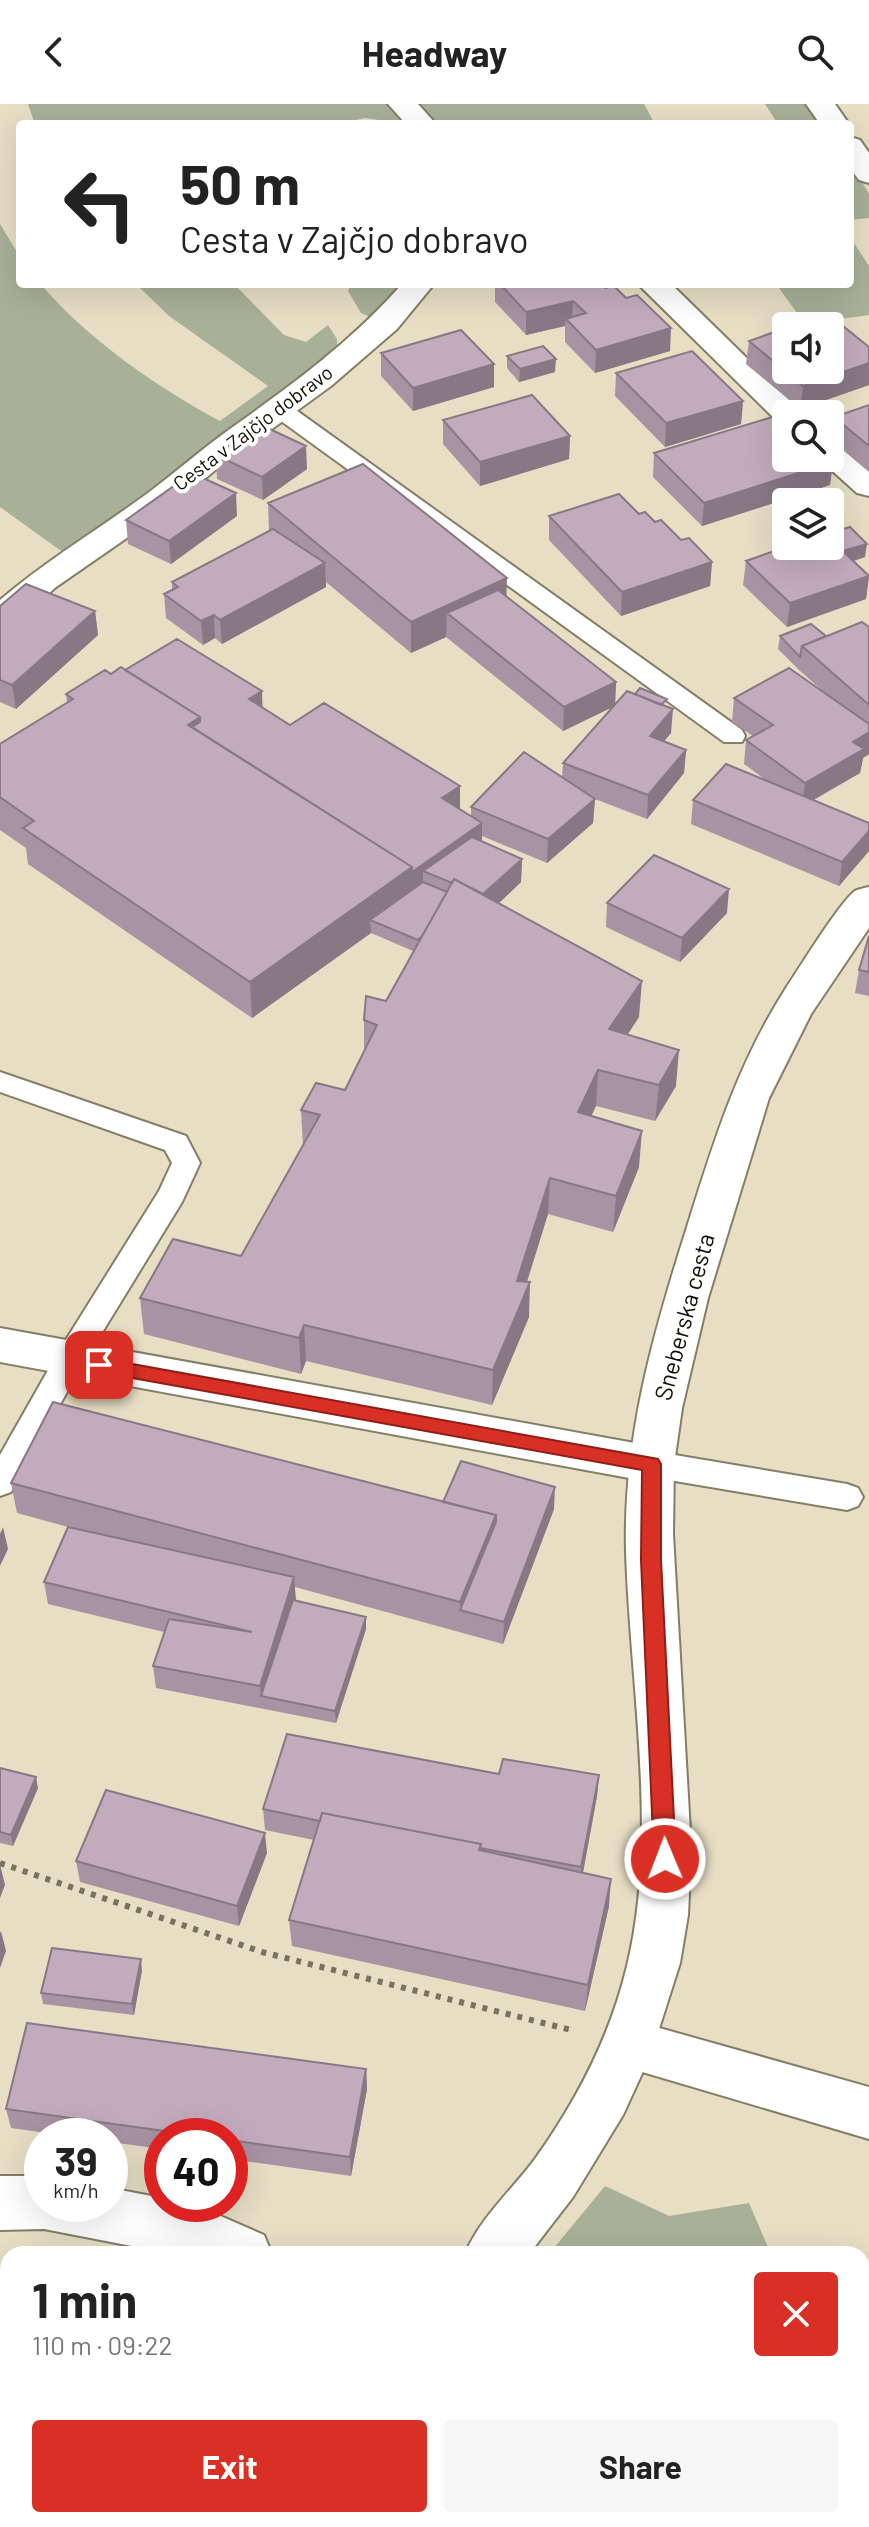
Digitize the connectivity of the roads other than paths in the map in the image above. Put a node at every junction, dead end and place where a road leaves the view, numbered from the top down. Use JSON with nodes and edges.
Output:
{"nodes":[{"id":1,"x":402,"y":104,"type":"edge"},
{"id":2,"x":418,"y":120,"type":"edge"},
{"id":3,"x":854,"y":152,"type":"edge"},
{"id":4,"x":869,"y":174,"type":"edge"},
{"id":5,"x":657,"y":288,"type":"edge"},
{"id":6,"x":420,"y":289,"type":"edge"},
{"id":7,"x":773,"y":400,"type":"edge"},
{"id":8,"x":278,"y":408,"type":"junction"},
{"id":9,"x":844,"y":464,"type":"edge"},
{"id":10,"x":869,"y":486,"type":"edge"},
{"id":11,"x":0,"y":618,"type":"edge"},
{"id":12,"x":733,"y":736,"type":"dead end"},
{"id":13,"x":869,"y":900,"type":"edge"},
{"id":14,"x":0,"y":1082,"type":"edge"},
{"id":15,"x":0,"y":1345,"type":"edge"},
{"id":16,"x":70,"y":1359,"type":"junction"},
{"id":17,"x":651,"y":1464,"type":"junction"},
{"id":18,"x":0,"y":1483,"type":"edge"},
{"id":19,"x":847,"y":1497,"type":"dead end"},
{"id":20,"x":631,"y":2045,"type":"junction"},
{"id":21,"x":869,"y":2113,"type":"edge"},
{"id":22,"x":24,"y":2201,"type":"edge"},
{"id":23,"x":0,"y":2203,"type":"edge"},
{"id":24,"x":128,"y":2217,"type":"edge"},
{"id":25,"x":226,"y":2246,"type":"edge"},
{"id":26,"x":499,"y":2246,"type":"edge"}],
"edges":[{"from":1,"to":2,"type":"street"},
{"from":3,"to":4,"type":"street"},
{"from":5,"to":7,"type":"street"},
{"from":6,"to":8,"type":"street","name":"Cesta v Zajčjo dobravo"},
{"from":8,"to":11,"type":"street","name":"Cesta v Zajčjo dobravo"},
{"from":8,"to":12,"type":"lane"},
{"from":9,"to":10,"type":"street"},
{"from":13,"to":17,"type":"street","name":"Sneberska cesta"},
{"from":14,"to":16,"type":"lane"},
{"from":15,"to":16,"type":"street"},
{"from":16,"to":17,"type":"street"},
{"from":16,"to":18,"type":"lane"},
{"from":17,"to":19,"type":"lane"},
{"from":17,"to":20,"type":"street","name":"Sneberska cesta"},
{"from":20,"to":21,"type":"street"},
{"from":20,"to":26,"type":"street","name":"Sneberska cesta"},
{"from":22,"to":23,"type":"street"},
{"from":24,"to":25,"type":"street"}]}
